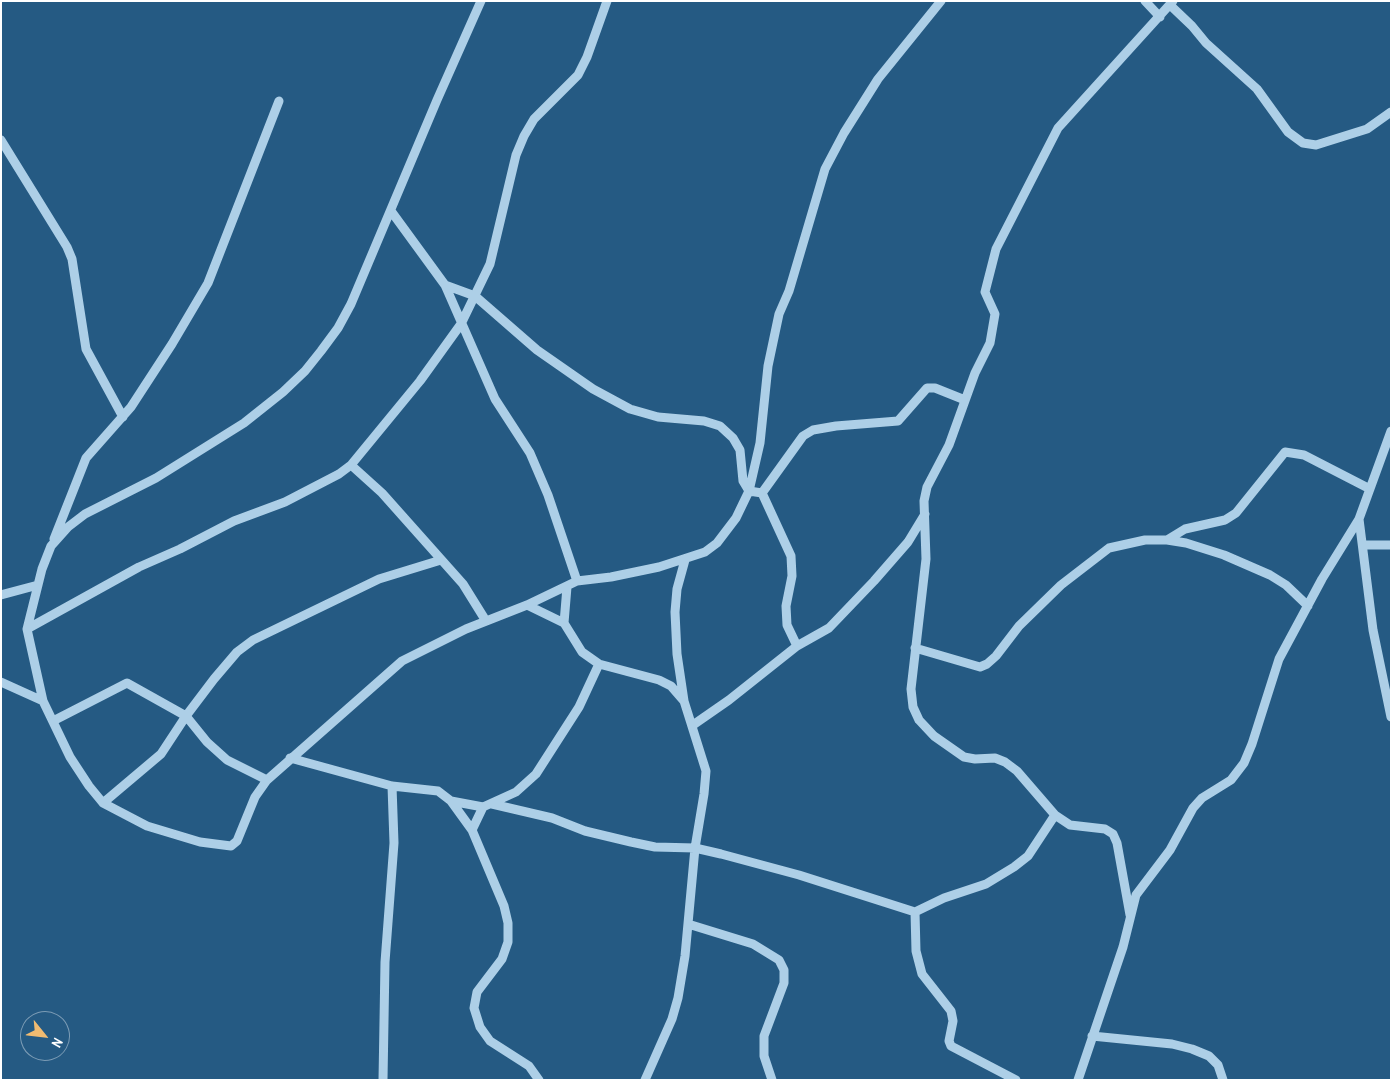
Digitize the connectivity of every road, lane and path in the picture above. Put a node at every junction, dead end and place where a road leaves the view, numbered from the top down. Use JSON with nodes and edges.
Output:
{"nodes":[{"id":1,"x":481,"y":1,"type":"edge"},
{"id":2,"x":608,"y":1,"type":"edge"},
{"id":3,"x":942,"y":1,"type":"edge"},
{"id":4,"x":1145,"y":1,"type":"edge"},
{"id":5,"x":1172,"y":3,"type":"edge"},
{"id":6,"x":1160,"y":17,"type":"junction"},
{"id":7,"x":279,"y":101,"type":"dead end"},
{"id":8,"x":1391,"y":112,"type":"edge"},
{"id":9,"x":1,"y":140,"type":"edge"},
{"id":10,"x":391,"y":212,"type":"junction"},
{"id":11,"x":445,"y":285,"type":"junction"},
{"id":12,"x":475,"y":296,"type":"junction"},
{"id":13,"x":461,"y":324,"type":"junction"},
{"id":14,"x":965,"y":400,"type":"junction"},
{"id":15,"x":123,"y":417,"type":"junction"},
{"id":16,"x":1391,"y":431,"type":"edge"},
{"id":17,"x":1386,"y":454,"type":"edge"},
{"id":18,"x":351,"y":465,"type":"junction"},
{"id":19,"x":1370,"y":489,"type":"junction"},
{"id":20,"x":750,"y":491,"type":"junction"},
{"id":21,"x":762,"y":493,"type":"junction"},
{"id":22,"x":925,"y":514,"type":"junction"},
{"id":23,"x":1359,"y":519,"type":"junction"},
{"id":24,"x":1167,"y":540,"type":"junction"},
{"id":25,"x":1363,"y":545,"type":"junction"},
{"id":26,"x":1391,"y":545,"type":"edge"},
{"id":27,"x":51,"y":546,"type":"junction"},
{"id":28,"x":441,"y":560,"type":"junction"},
{"id":29,"x":685,"y":560,"type":"junction"},
{"id":30,"x":577,"y":581,"type":"junction"},
{"id":31,"x":38,"y":585,"type":"junction"},
{"id":32,"x":567,"y":587,"type":"junction"},
{"id":33,"x":1,"y":595,"type":"edge"},
{"id":34,"x":527,"y":605,"type":"junction"},
{"id":35,"x":1308,"y":606,"type":"junction"},
{"id":36,"x":486,"y":621,"type":"junction"},
{"id":37,"x":564,"y":623,"type":"junction"},
{"id":38,"x":27,"y":628,"type":"junction"},
{"id":39,"x":797,"y":646,"type":"junction"},
{"id":40,"x":915,"y":648,"type":"junction"},
{"id":41,"x":599,"y":664,"type":"junction"},
{"id":42,"x":1,"y":682,"type":"edge"},
{"id":43,"x":684,"y":700,"type":"junction"},
{"id":44,"x":43,"y":701,"type":"junction"},
{"id":45,"x":186,"y":716,"type":"junction"},
{"id":46,"x":1391,"y":717,"type":"edge"},
{"id":47,"x":53,"y":721,"type":"junction"},
{"id":48,"x":693,"y":725,"type":"junction"},
{"id":49,"x":290,"y":758,"type":"junction"},
{"id":50,"x":267,"y":780,"type":"junction"},
{"id":51,"x":392,"y":786,"type":"junction"},
{"id":52,"x":451,"y":801,"type":"junction"},
{"id":53,"x":103,"y":803,"type":"junction"},
{"id":54,"x":488,"y":805,"type":"junction"},
{"id":55,"x":1055,"y":815,"type":"junction"},
{"id":56,"x":472,"y":830,"type":"junction"},
{"id":57,"x":695,"y":848,"type":"junction"},
{"id":58,"x":915,"y":912,"type":"junction"},
{"id":59,"x":1130,"y":915,"type":"junction"},
{"id":60,"x":688,"y":924,"type":"junction"},
{"id":61,"x":1092,"y":1036,"type":"junction"},
{"id":62,"x":383,"y":1080,"type":"edge"},
{"id":63,"x":539,"y":1080,"type":"edge"},
{"id":64,"x":645,"y":1080,"type":"edge"},
{"id":65,"x":772,"y":1080,"type":"edge"},
{"id":66,"x":1016,"y":1080,"type":"edge"},
{"id":67,"x":1078,"y":1080,"type":"edge"},
{"id":68,"x":1223,"y":1080,"type":"edge"}],
"edges":[{"from":1,"to":10,"type":"street"},
{"from":2,"to":12,"type":"street"},
{"from":3,"to":20,"type":"street"},
{"from":4,"to":6,"type":"street"},
{"from":5,"to":6,"type":"street"},
{"from":5,"to":8,"type":"street"},
{"from":6,"to":14,"type":"street"},
{"from":7,"to":15,"type":"street"},
{"from":9,"to":15,"type":"street"},
{"from":10,"to":11,"type":"street"},
{"from":10,"to":27,"type":"street"},
{"from":11,"to":12,"type":"street"},
{"from":11,"to":13,"type":"street"},
{"from":12,"to":13,"type":"street"},
{"from":12,"to":20,"type":"street"},
{"from":13,"to":18,"type":"street"},
{"from":13,"to":30,"type":"street"},
{"from":14,"to":21,"type":"street"},
{"from":14,"to":22,"type":"street"},
{"from":15,"to":27,"type":"street"},
{"from":16,"to":17,"type":"street"},
{"from":17,"to":19,"type":"street"},
{"from":18,"to":28,"type":"street"},
{"from":18,"to":38,"type":"street"},
{"from":19,"to":23,"type":"street"},
{"from":19,"to":24,"type":"street"},
{"from":20,"to":21,"type":"street"},
{"from":20,"to":29,"type":"street"},
{"from":21,"to":39,"type":"street"},
{"from":22,"to":39,"type":"street"},
{"from":22,"to":40,"type":"street"},
{"from":23,"to":25,"type":"street"},
{"from":23,"to":35,"type":"street"},
{"from":24,"to":35,"type":"street"},
{"from":24,"to":40,"type":"street"},
{"from":25,"to":26,"type":"street"},
{"from":25,"to":46,"type":"street"},
{"from":27,"to":31,"type":"street"},
{"from":28,"to":36,"type":"street"},
{"from":28,"to":45,"type":"street"},
{"from":29,"to":30,"type":"street"},
{"from":29,"to":43,"type":"street"},
{"from":30,"to":32,"type":"street"},
{"from":31,"to":33,"type":"street"},
{"from":31,"to":38,"type":"street"},
{"from":32,"to":34,"type":"street"},
{"from":32,"to":37,"type":"street"},
{"from":34,"to":36,"type":"street"},
{"from":34,"to":37,"type":"street"},
{"from":35,"to":59,"type":"street"},
{"from":36,"to":49,"type":"street"},
{"from":37,"to":41,"type":"street"},
{"from":38,"to":44,"type":"street"},
{"from":39,"to":48,"type":"street"},
{"from":40,"to":55,"type":"street"},
{"from":41,"to":43,"type":"street"},
{"from":41,"to":54,"type":"street"},
{"from":42,"to":44,"type":"street"},
{"from":43,"to":48,"type":"street"},
{"from":44,"to":47,"type":"street"},
{"from":45,"to":47,"type":"street"},
{"from":45,"to":50,"type":"street"},
{"from":45,"to":53,"type":"street"},
{"from":47,"to":53,"type":"street"},
{"from":48,"to":57,"type":"street"},
{"from":49,"to":50,"type":"street"},
{"from":49,"to":51,"type":"street"},
{"from":50,"to":53,"type":"street"},
{"from":51,"to":52,"type":"street"},
{"from":51,"to":62,"type":"street"},
{"from":52,"to":54,"type":"street"},
{"from":52,"to":56,"type":"street"},
{"from":54,"to":56,"type":"street"},
{"from":54,"to":57,"type":"street"},
{"from":55,"to":58,"type":"street"},
{"from":55,"to":59,"type":"street"},
{"from":56,"to":63,"type":"street"},
{"from":57,"to":58,"type":"street"},
{"from":57,"to":60,"type":"street"},
{"from":58,"to":66,"type":"street"},
{"from":59,"to":61,"type":"street"},
{"from":60,"to":64,"type":"street"},
{"from":60,"to":65,"type":"street"},
{"from":61,"to":67,"type":"street"},
{"from":61,"to":68,"type":"street"}]}
